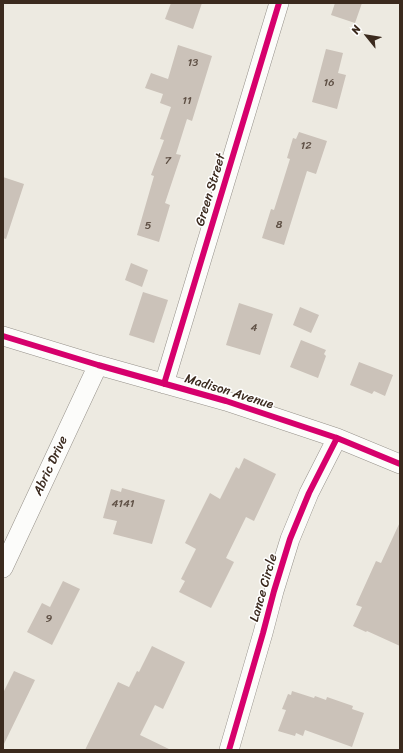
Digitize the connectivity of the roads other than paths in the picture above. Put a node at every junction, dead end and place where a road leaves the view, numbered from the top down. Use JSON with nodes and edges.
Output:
{"nodes":[{"id":1,"x":279,"y":3,"type":"edge"},
{"id":2,"x":3,"y":336,"type":"edge"},
{"id":3,"x":98,"y":365,"type":"junction"},
{"id":4,"x":164,"y":384,"type":"junction"},
{"id":5,"x":337,"y":438,"type":"junction"},
{"id":6,"x":400,"y":464,"type":"edge"},
{"id":7,"x":3,"y":568,"type":"edge"},
{"id":8,"x":229,"y":750,"type":"edge"}],
"edges":[{"from":1,"to":4,"type":"street","name":"Green Street"},
{"from":2,"to":3,"type":"street","name":"Madison Avenue"},
{"from":3,"to":4,"type":"street","name":"Madison Avenue"},
{"from":3,"to":7,"type":"street","name":"Abric Drive"},
{"from":4,"to":5,"type":"street","name":"Madison Avenue"},
{"from":5,"to":6,"type":"street","name":"Madison Avenue"},
{"from":5,"to":8,"type":"street","name":"Lance Circle"}]}
